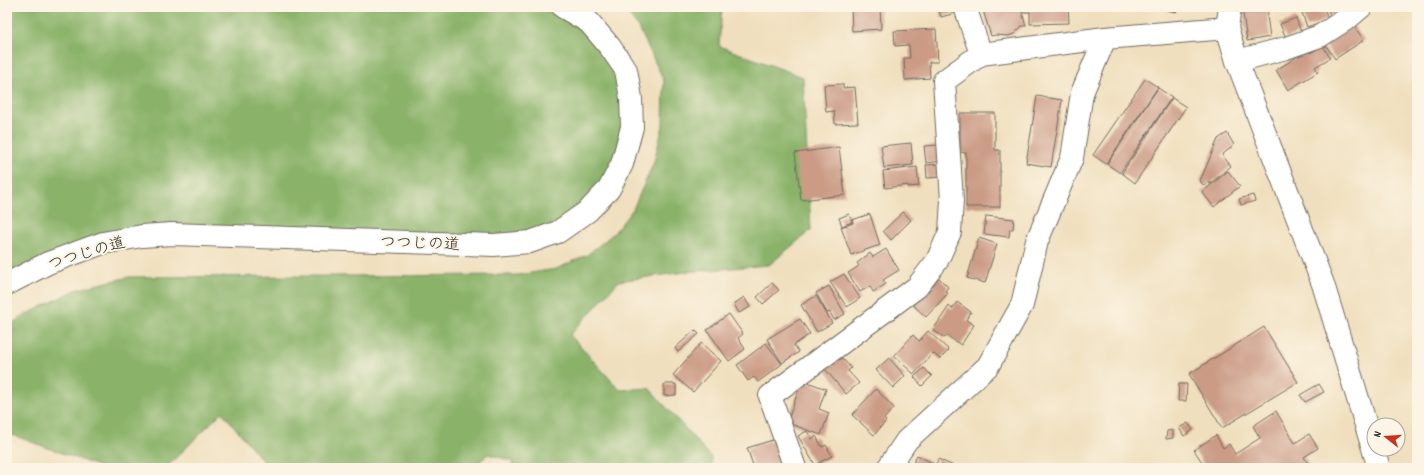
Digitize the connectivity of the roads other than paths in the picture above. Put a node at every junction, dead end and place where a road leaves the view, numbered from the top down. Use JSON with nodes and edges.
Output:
{"nodes":[{"id":1,"x":563,"y":7,"type":"edge"},
{"id":2,"x":965,"y":7,"type":"edge"},
{"id":3,"x":1361,"y":7,"type":"edge"},
{"id":4,"x":1228,"y":17,"type":"edge"},
{"id":5,"x":1105,"y":38,"type":"junction"},
{"id":6,"x":981,"y":54,"type":"junction"},
{"id":7,"x":1237,"y":61,"type":"junction"},
{"id":8,"x":7,"y":284,"type":"edge"},
{"id":9,"x":795,"y":468,"type":"edge"},
{"id":10,"x":888,"y":468,"type":"edge"},
{"id":11,"x":1379,"y":468,"type":"edge"}],
"edges":[{"from":1,"to":8,"type":"street","name":"つつじの道"},
{"from":2,"to":6,"type":"street"},
{"from":3,"to":7,"type":"street"},
{"from":4,"to":5,"type":"street"},
{"from":4,"to":7,"type":"street"},
{"from":5,"to":6,"type":"street"},
{"from":5,"to":10,"type":"street"},
{"from":6,"to":9,"type":"street"},
{"from":7,"to":11,"type":"street"}]}
